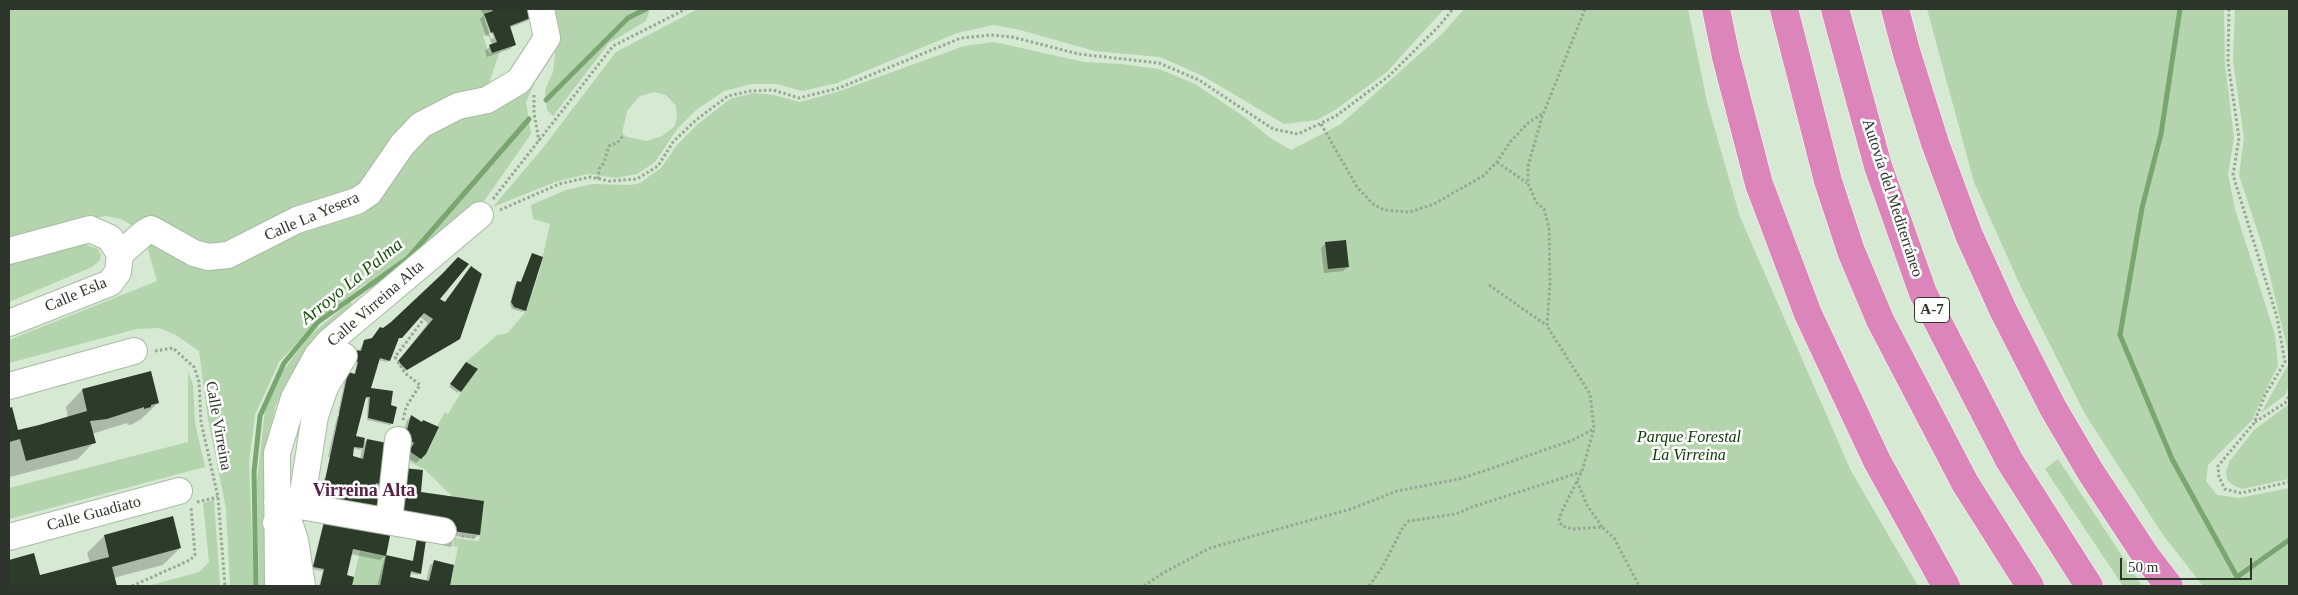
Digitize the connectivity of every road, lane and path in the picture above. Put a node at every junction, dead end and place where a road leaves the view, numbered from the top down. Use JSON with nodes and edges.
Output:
{"nodes":[{"id":1,"x":541,"y":9,"type":"edge"},
{"id":2,"x":686,"y":9,"type":"edge"},
{"id":3,"x":1453,"y":9,"type":"edge"},
{"id":4,"x":1586,"y":9,"type":"edge"},
{"id":5,"x":1716,"y":9,"type":"edge"},
{"id":6,"x":1784,"y":9,"type":"edge"},
{"id":7,"x":1835,"y":9,"type":"edge"},
{"id":8,"x":1895,"y":9,"type":"edge"},
{"id":9,"x":2229,"y":9,"type":"edge"},
{"id":10,"x":1544,"y":113,"type":"junction"},
{"id":11,"x":1321,"y":124,"type":"junction"},
{"id":12,"x":623,"y":136,"type":"dead end"},
{"id":13,"x":1497,"y":162,"type":"junction"},
{"id":14,"x":598,"y":179,"type":"junction"},
{"id":15,"x":1528,"y":183,"type":"junction"},
{"id":16,"x":480,"y":215,"type":"junction"},
{"id":17,"x":9,"y":251,"type":"edge"},
{"id":18,"x":120,"y":254,"type":"junction"},
{"id":19,"x":1489,"y":285,"type":"dead end"},
{"id":20,"x":424,"y":320,"type":"dead end"},
{"id":21,"x":9,"y":323,"type":"edge"},
{"id":22,"x":1547,"y":326,"type":"junction"},
{"id":23,"x":134,"y":351,"type":"joint"},
{"id":24,"x":344,"y":356,"type":"dead end"},
{"id":25,"x":9,"y":386,"type":"edge"},
{"id":26,"x":2289,"y":396,"type":"edge"},
{"id":27,"x":2254,"y":423,"type":"junction"},
{"id":28,"x":1594,"y":429,"type":"junction"},
{"id":29,"x":398,"y":440,"type":"joint"},
{"id":30,"x":277,"y":453,"type":"junction"},
{"id":31,"x":308,"y":455,"type":"junction"},
{"id":32,"x":1582,"y":471,"type":"junction"},
{"id":33,"x":1577,"y":481,"type":"junction"},
{"id":34,"x":2289,"y":482,"type":"edge"},
{"id":35,"x":185,"y":497,"type":"joint"},
{"id":36,"x":284,"y":510,"type":"junction"},
{"id":37,"x":389,"y":521,"type":"junction"},
{"id":38,"x":1602,"y":527,"type":"junction"},
{"id":39,"x":443,"y":531,"type":"dead end"},
{"id":40,"x":9,"y":537,"type":"edge"},
{"id":41,"x":132,"y":586,"type":"edge"},
{"id":42,"x":225,"y":586,"type":"edge"},
{"id":43,"x":278,"y":586,"type":"edge"},
{"id":44,"x":302,"y":586,"type":"edge"},
{"id":45,"x":1144,"y":586,"type":"edge"},
{"id":46,"x":1371,"y":586,"type":"edge"},
{"id":47,"x":1639,"y":586,"type":"edge"},
{"id":48,"x":1946,"y":586,"type":"edge"},
{"id":49,"x":2030,"y":586,"type":"edge"},
{"id":50,"x":2089,"y":586,"type":"edge"},
{"id":51,"x":2169,"y":586,"type":"edge"}],
"edges":[{"from":1,"to":18,"type":"street","name":"Calle La Yesera"},
{"from":2,"to":16,"type":"path"},
{"from":3,"to":11,"type":"path"},
{"from":4,"to":10,"type":"path"},
{"from":5,"to":48,"type":"highway"},
{"from":6,"to":49,"type":"highway"},
{"from":7,"to":50,"type":"highway","name":"Autovía del Mediterráneo","number":"A-7"},
{"from":8,"to":51,"type":"highway"},
{"from":9,"to":27,"type":"path"},
{"from":10,"to":13,"type":"path"},
{"from":10,"to":15,"type":"path"},
{"from":11,"to":13,"type":"path"},
{"from":11,"to":14,"type":"path"},
{"from":12,"to":14,"type":"path"},
{"from":13,"to":15,"type":"path"},
{"from":14,"to":16,"type":"path"},
{"from":15,"to":22,"type":"path"},
{"from":16,"to":30,"type":"street","name":"Calle Virreina Alta"},
{"from":17,"to":18,"type":"street"},
{"from":18,"to":21,"type":"street","name":"Calle Esla"},
{"from":19,"to":22,"type":"path"},
{"from":20,"to":29,"type":"path"},
{"from":22,"to":28,"type":"path"},
{"from":23,"to":25,"type":"street"},
{"from":23,"to":42,"type":"path","name":"Calle Virreina"},
{"from":24,"to":31,"type":"street"},
{"from":26,"to":27,"type":"path"},
{"from":27,"to":34,"type":"path"},
{"from":28,"to":32,"type":"path"},
{"from":28,"to":45,"type":"path"},
{"from":29,"to":37,"type":"street"},
{"from":30,"to":31,"type":"street"},
{"from":30,"to":36,"type":"street","name":"Calle Virreina Alta"},
{"from":31,"to":36,"type":"street"},
{"from":32,"to":33,"type":"path"},
{"from":32,"to":46,"type":"path"},
{"from":33,"to":38,"type":"path"},
{"from":33,"to":38,"type":"path"},
{"from":35,"to":40,"type":"street","name":"Calle Guadiato"},
{"from":35,"to":41,"type":"path"},
{"from":36,"to":37,"type":"street"},
{"from":36,"to":43,"type":"street","name":"Calle Virreina Alta"},
{"from":36,"to":44,"type":"street"},
{"from":37,"to":39,"type":"street"},
{"from":38,"to":47,"type":"path"}]}
